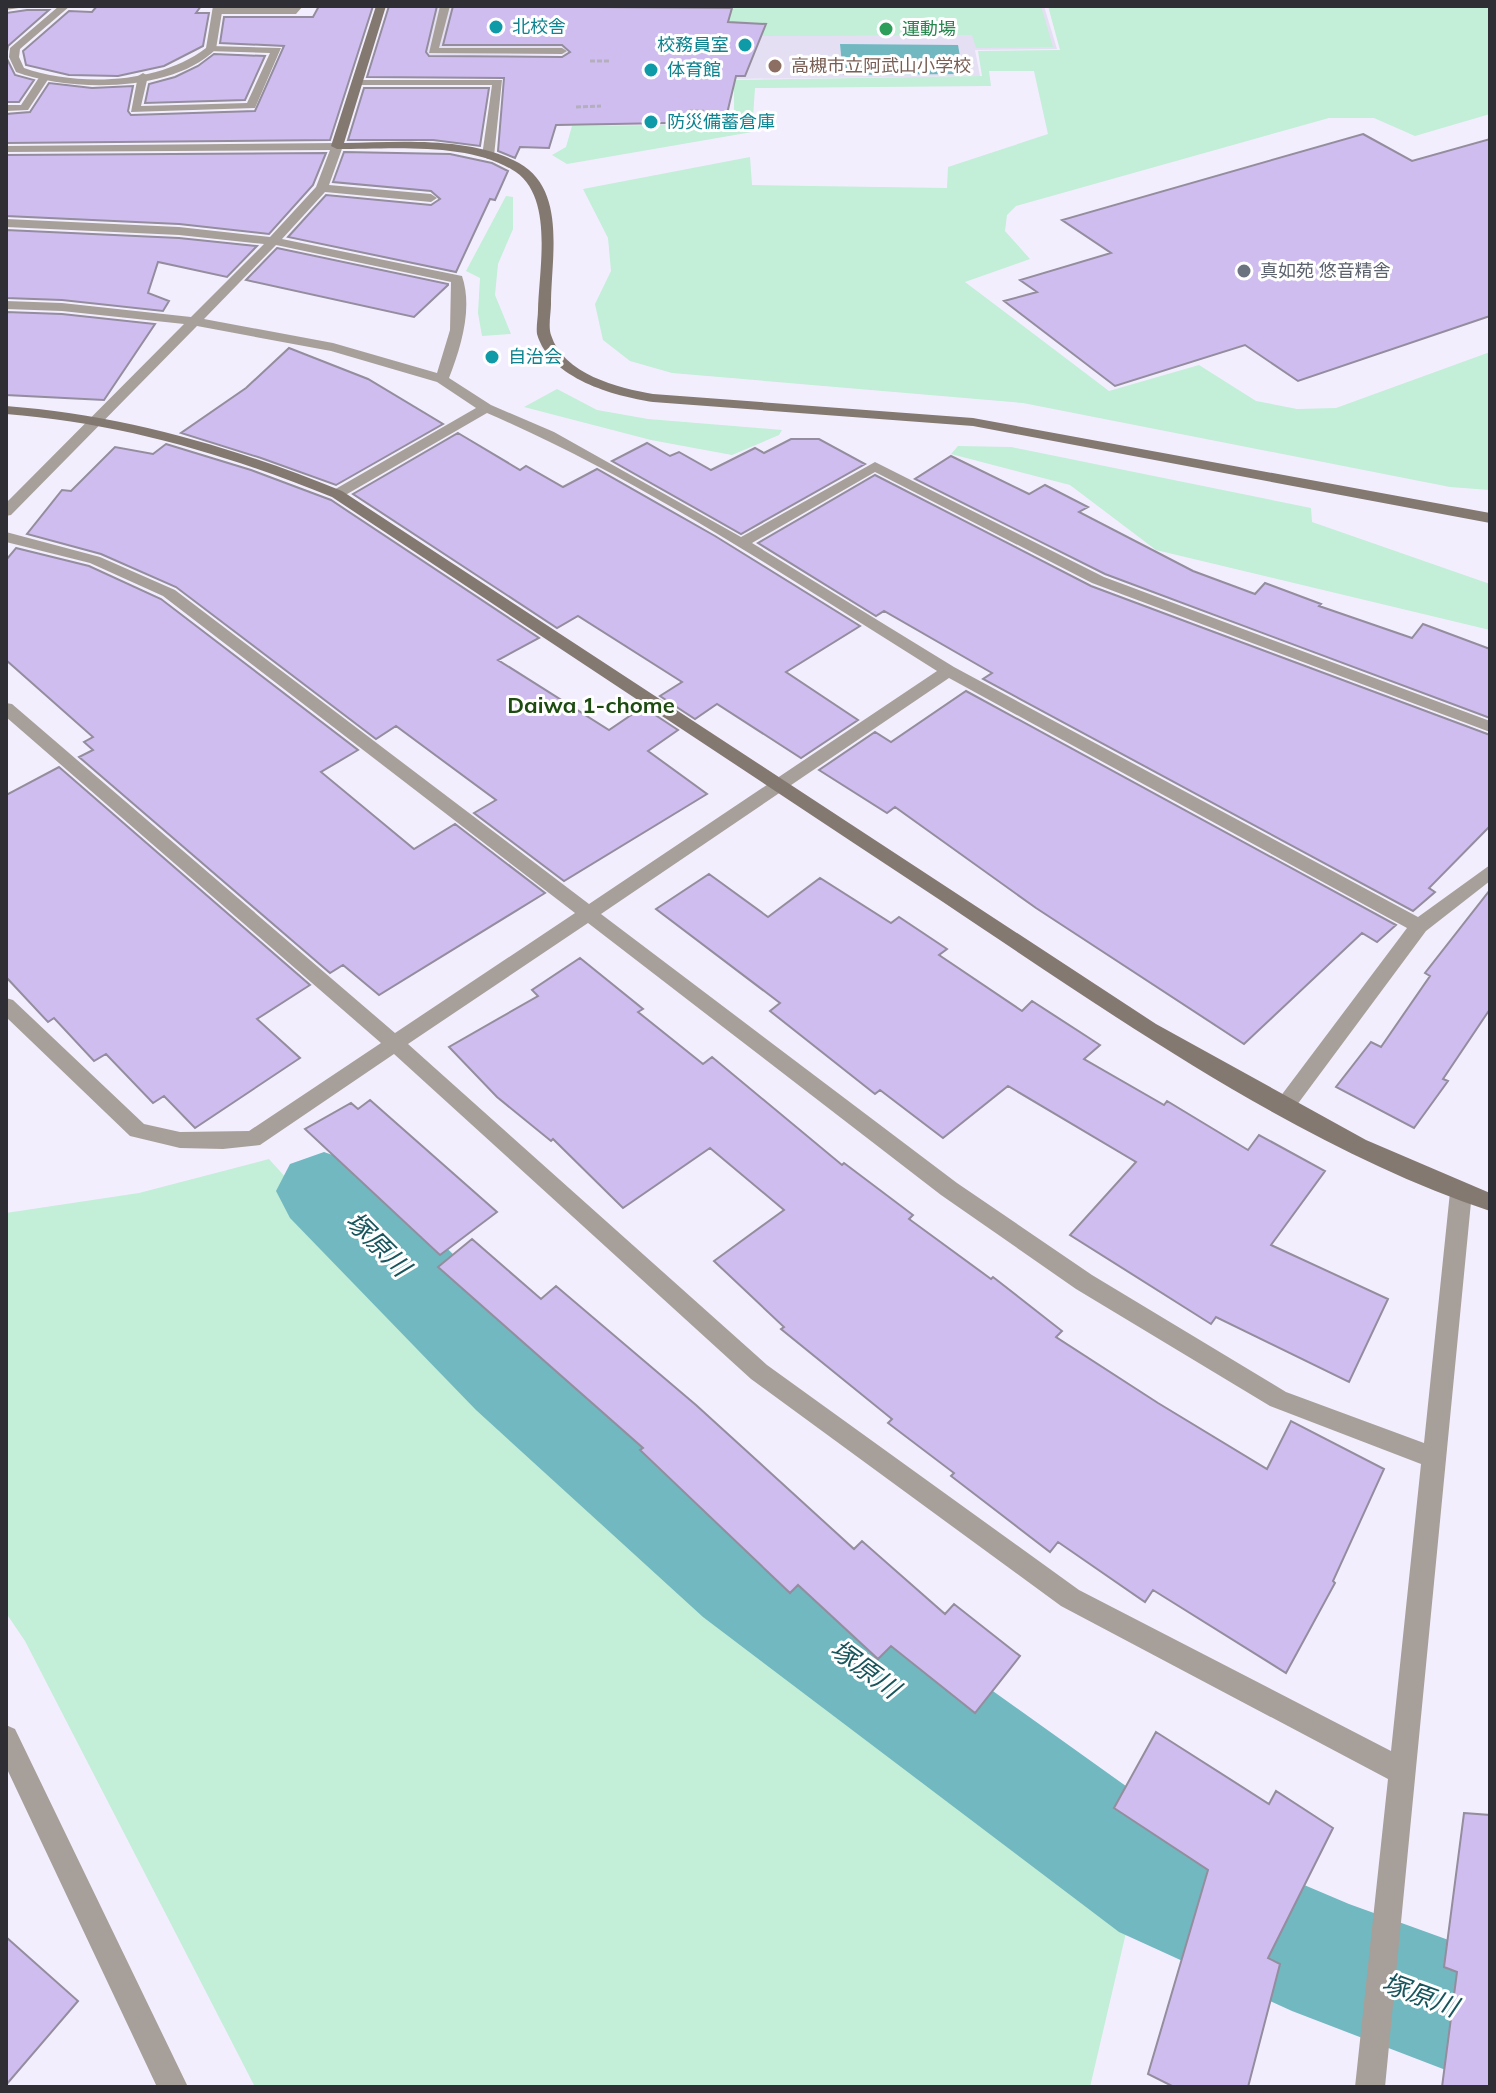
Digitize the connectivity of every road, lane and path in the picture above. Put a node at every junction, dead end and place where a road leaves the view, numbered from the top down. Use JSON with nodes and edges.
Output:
{"nodes":[{"id":1,"x":26,"y":6,"type":"edge"},
{"id":2,"x":65,"y":6,"type":"edge"},
{"id":3,"x":298,"y":6,"type":"edge"},
{"id":4,"x":381,"y":6,"type":"edge"},
{"id":5,"x":445,"y":6,"type":"edge"},
{"id":6,"x":6,"y":7,"type":"edge"},
{"id":7,"x":217,"y":8,"type":"edge"},
{"id":8,"x":11,"y":48,"type":"edge"},
{"id":9,"x":211,"y":49,"type":"junction"},
{"id":10,"x":562,"y":51,"type":"dead end"},
{"id":11,"x":585,"y":61,"type":"dead end"},
{"id":12,"x":610,"y":61,"type":"dead end"},
{"id":13,"x":143,"y":76,"type":"junction"},
{"id":14,"x":44,"y":78,"type":"junction"},
{"id":15,"x":357,"y":83,"type":"junction"},
{"id":16,"x":601,"y":106,"type":"dead end"},
{"id":17,"x":576,"y":107,"type":"dead end"},
{"id":18,"x":6,"y":108,"type":"edge"},
{"id":19,"x":688,"y":111,"type":"dead end"},
{"id":20,"x":704,"y":111,"type":"dead end"},
{"id":21,"x":337,"y":146,"type":"junction"},
{"id":22,"x":6,"y":149,"type":"edge"},
{"id":23,"x":488,"y":156,"type":"junction"},
{"id":24,"x":322,"y":188,"type":"junction"},
{"id":25,"x":431,"y":198,"type":"dead end"},
{"id":26,"x":6,"y":223,"type":"edge"},
{"id":27,"x":273,"y":241,"type":"junction"},
{"id":28,"x":6,"y":305,"type":"edge"},
{"id":29,"x":194,"y":321,"type":"junction"},
{"id":30,"x":442,"y":379,"type":"junction"},
{"id":31,"x":486,"y":408,"type":"junction"},
{"id":32,"x":6,"y":410,"type":"edge"},
{"id":33,"x":99,"y":418,"type":"junction"},
{"id":34,"x":337,"y":494,"type":"junction"},
{"id":35,"x":6,"y":512,"type":"edge"},
{"id":36,"x":1490,"y":518,"type":"edge"},
{"id":37,"x":6,"y":537,"type":"edge"},
{"id":38,"x":741,"y":543,"type":"junction"},
{"id":39,"x":948,"y":671,"type":"junction"},
{"id":40,"x":6,"y":708,"type":"edge"},
{"id":41,"x":1490,"y":727,"type":"edge"},
{"id":42,"x":778,"y":786,"type":"junction"},
{"id":43,"x":1490,"y":871,"type":"edge"},
{"id":44,"x":589,"y":913,"type":"junction"},
{"id":45,"x":1419,"y":926,"type":"junction"},
{"id":46,"x":6,"y":1005,"type":"edge"},
{"id":47,"x":395,"y":1044,"type":"junction"},
{"id":48,"x":1284,"y":1107,"type":"junction"},
{"id":49,"x":1461,"y":1192,"type":"junction"},
{"id":50,"x":1490,"y":1202,"type":"edge"},
{"id":51,"x":1434,"y":1458,"type":"junction"},
{"id":52,"x":6,"y":1738,"type":"edge"},
{"id":53,"x":1403,"y":1772,"type":"junction"},
{"id":54,"x":173,"y":2087,"type":"edge"},
{"id":55,"x":1370,"y":2087,"type":"edge"}],
"edges":[{"from":1,"to":6,"type":"street"},
{"from":2,"to":8,"type":"street"},
{"from":3,"to":7,"type":"street"},
{"from":4,"to":15,"type":"street"},
{"from":5,"to":10,"type":"street"},
{"from":7,"to":9,"type":"street"},
{"from":8,"to":14,"type":"street"},
{"from":9,"to":13,"type":"street"},
{"from":9,"to":13,"type":"street"},
{"from":11,"to":12,"type":"path"},
{"from":13,"to":14,"type":"street"},
{"from":14,"to":18,"type":"street"},
{"from":15,"to":21,"type":"street"},
{"from":15,"to":23,"type":"street"},
{"from":16,"to":17,"type":"path"},
{"from":19,"to":20,"type":"path"},
{"from":21,"to":22,"type":"street"},
{"from":21,"to":23,"type":"street"},
{"from":21,"to":24,"type":"street"},
{"from":23,"to":36,"type":"street"},
{"from":24,"to":25,"type":"street"},
{"from":24,"to":27,"type":"street"},
{"from":26,"to":27,"type":"street"},
{"from":27,"to":29,"type":"street"},
{"from":27,"to":30,"type":"street"},
{"from":28,"to":29,"type":"street"},
{"from":29,"to":30,"type":"street"},
{"from":29,"to":33,"type":"street"},
{"from":30,"to":31,"type":"street"},
{"from":31,"to":34,"type":"street"},
{"from":31,"to":38,"type":"street"},
{"from":32,"to":33,"type":"street"},
{"from":33,"to":34,"type":"street"},
{"from":33,"to":35,"type":"street"},
{"from":34,"to":42,"type":"street"},
{"from":37,"to":44,"type":"street"},
{"from":38,"to":39,"type":"street"},
{"from":38,"to":41,"type":"street"},
{"from":39,"to":42,"type":"street"},
{"from":39,"to":45,"type":"street"},
{"from":40,"to":47,"type":"street"},
{"from":42,"to":44,"type":"street"},
{"from":42,"to":48,"type":"street"},
{"from":43,"to":45,"type":"street"},
{"from":44,"to":47,"type":"street"},
{"from":44,"to":51,"type":"street"},
{"from":45,"to":48,"type":"street"},
{"from":46,"to":47,"type":"street"},
{"from":47,"to":53,"type":"street"},
{"from":48,"to":49,"type":"street"},
{"from":49,"to":50,"type":"street"},
{"from":49,"to":51,"type":"street"},
{"from":51,"to":53,"type":"street"},
{"from":52,"to":54,"type":"street"},
{"from":53,"to":55,"type":"street"}]}
